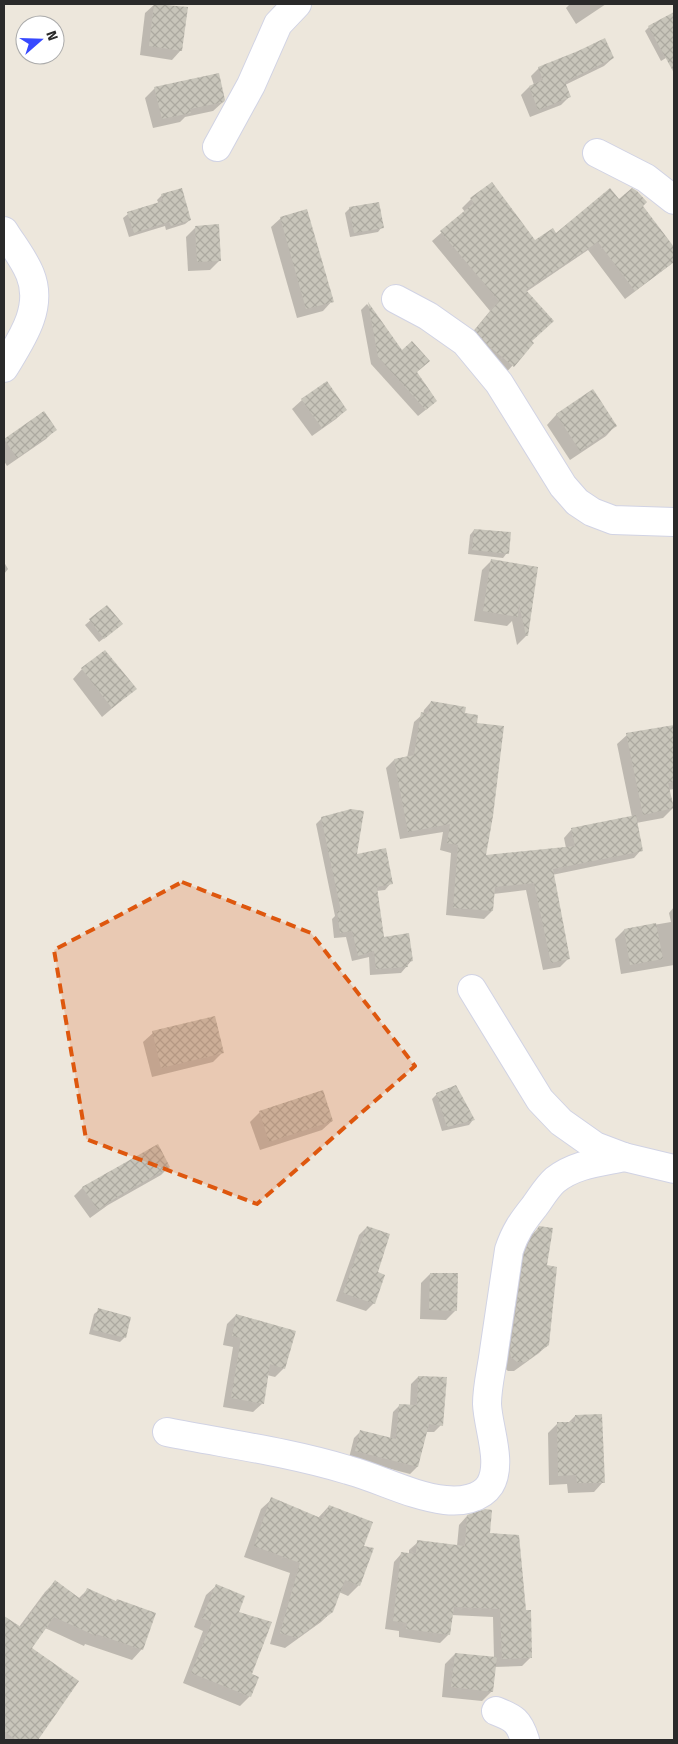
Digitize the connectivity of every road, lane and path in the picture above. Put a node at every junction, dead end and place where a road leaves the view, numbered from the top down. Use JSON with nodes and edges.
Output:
{"nodes":[{"id":1,"x":297,"y":4,"type":"edge"},
{"id":2,"x":217,"y":147,"type":"dead end"},
{"id":3,"x":597,"y":153,"type":"dead end"},
{"id":4,"x":674,"y":200,"type":"edge"},
{"id":5,"x":4,"y":231,"type":"edge"},
{"id":6,"x":396,"y":299,"type":"dead end"},
{"id":7,"x":4,"y":368,"type":"edge"},
{"id":8,"x":674,"y":522,"type":"edge"},
{"id":9,"x":472,"y":989,"type":"dead end"},
{"id":10,"x":624,"y":1158,"type":"junction"},
{"id":11,"x":674,"y":1169,"type":"edge"},
{"id":12,"x":167,"y":1432,"type":"dead end"},
{"id":13,"x":496,"y":1711,"type":"dead end"},
{"id":14,"x":525,"y":1740,"type":"edge"}],
"edges":[{"from":1,"to":2,"type":"street"},
{"from":3,"to":4,"type":"street"},
{"from":5,"to":7,"type":"street"},
{"from":6,"to":8,"type":"street"},
{"from":9,"to":10,"type":"street"},
{"from":10,"to":11,"type":"street"},
{"from":10,"to":12,"type":"street"},
{"from":13,"to":14,"type":"street"}]}
